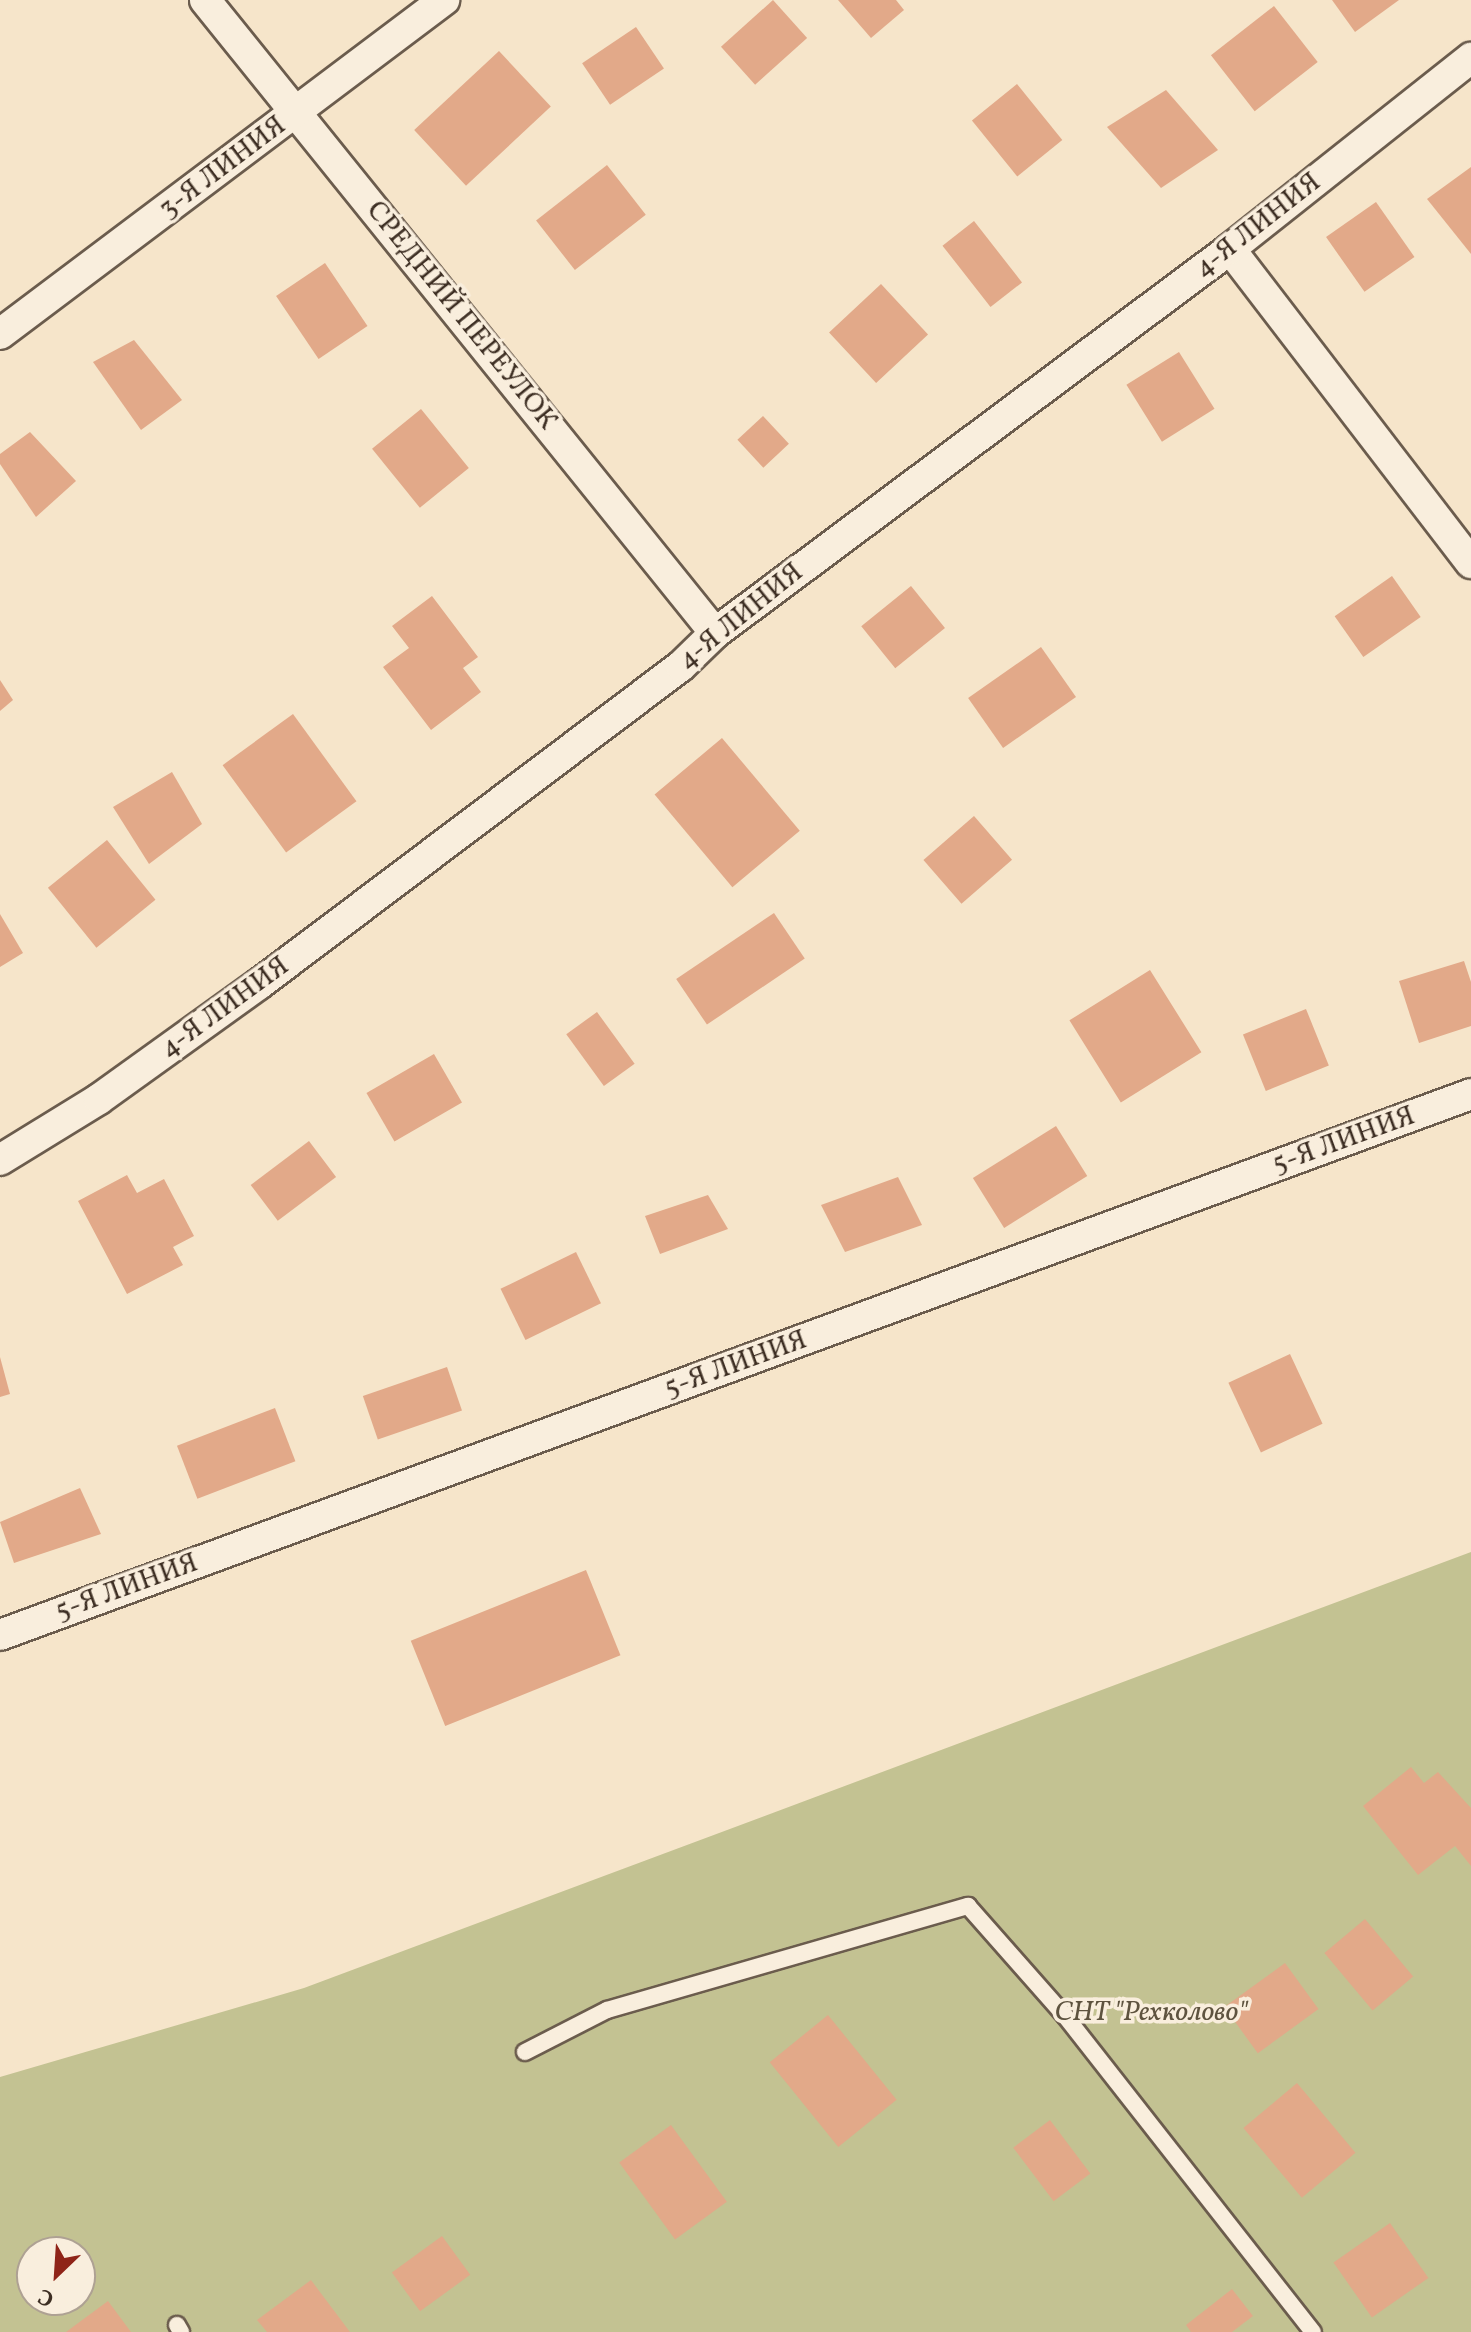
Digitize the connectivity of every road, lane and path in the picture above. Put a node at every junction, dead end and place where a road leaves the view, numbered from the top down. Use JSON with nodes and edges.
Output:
{"nodes":[{"id":1,"x":205,"y":0,"type":"edge"},
{"id":2,"x":444,"y":0,"type":"edge"},
{"id":3,"x":1471,"y":58,"type":"edge"},
{"id":4,"x":298,"y":112,"type":"junction"},
{"id":5,"x":1230,"y":249,"type":"junction"},
{"id":6,"x":0,"y":334,"type":"edge"},
{"id":7,"x":1471,"y":563,"type":"edge"},
{"id":8,"x":715,"y":633,"type":"junction"},
{"id":9,"x":1471,"y":1094,"type":"edge"},
{"id":10,"x":0,"y":1160,"type":"edge"},
{"id":11,"x":0,"y":1635,"type":"edge"},
{"id":12,"x":525,"y":2052,"type":"dead end"},
{"id":13,"x":1313,"y":2332,"type":"edge"}],
"edges":[{"from":1,"to":4,"type":"street","name":"СРЕДНИЙ ПЕРЕУЛОК"},
{"from":2,"to":4,"type":"street","name":"3-Я ЛИНИЯ"},
{"from":3,"to":5,"type":"street","name":"4-Я ЛИНИЯ"},
{"from":4,"to":6,"type":"street","name":"3-Я ЛИНИЯ"},
{"from":4,"to":8,"type":"street","name":"СРЕДНИЙ ПЕРЕУЛОК"},
{"from":5,"to":7,"type":"street"},
{"from":5,"to":8,"type":"street","name":"4-Я ЛИНИЯ"},
{"from":8,"to":10,"type":"street","name":"4-Я ЛИНИЯ"},
{"from":9,"to":11,"type":"street","name":"5-Я ЛИНИЯ"},
{"from":12,"to":13,"type":"lane"}]}
